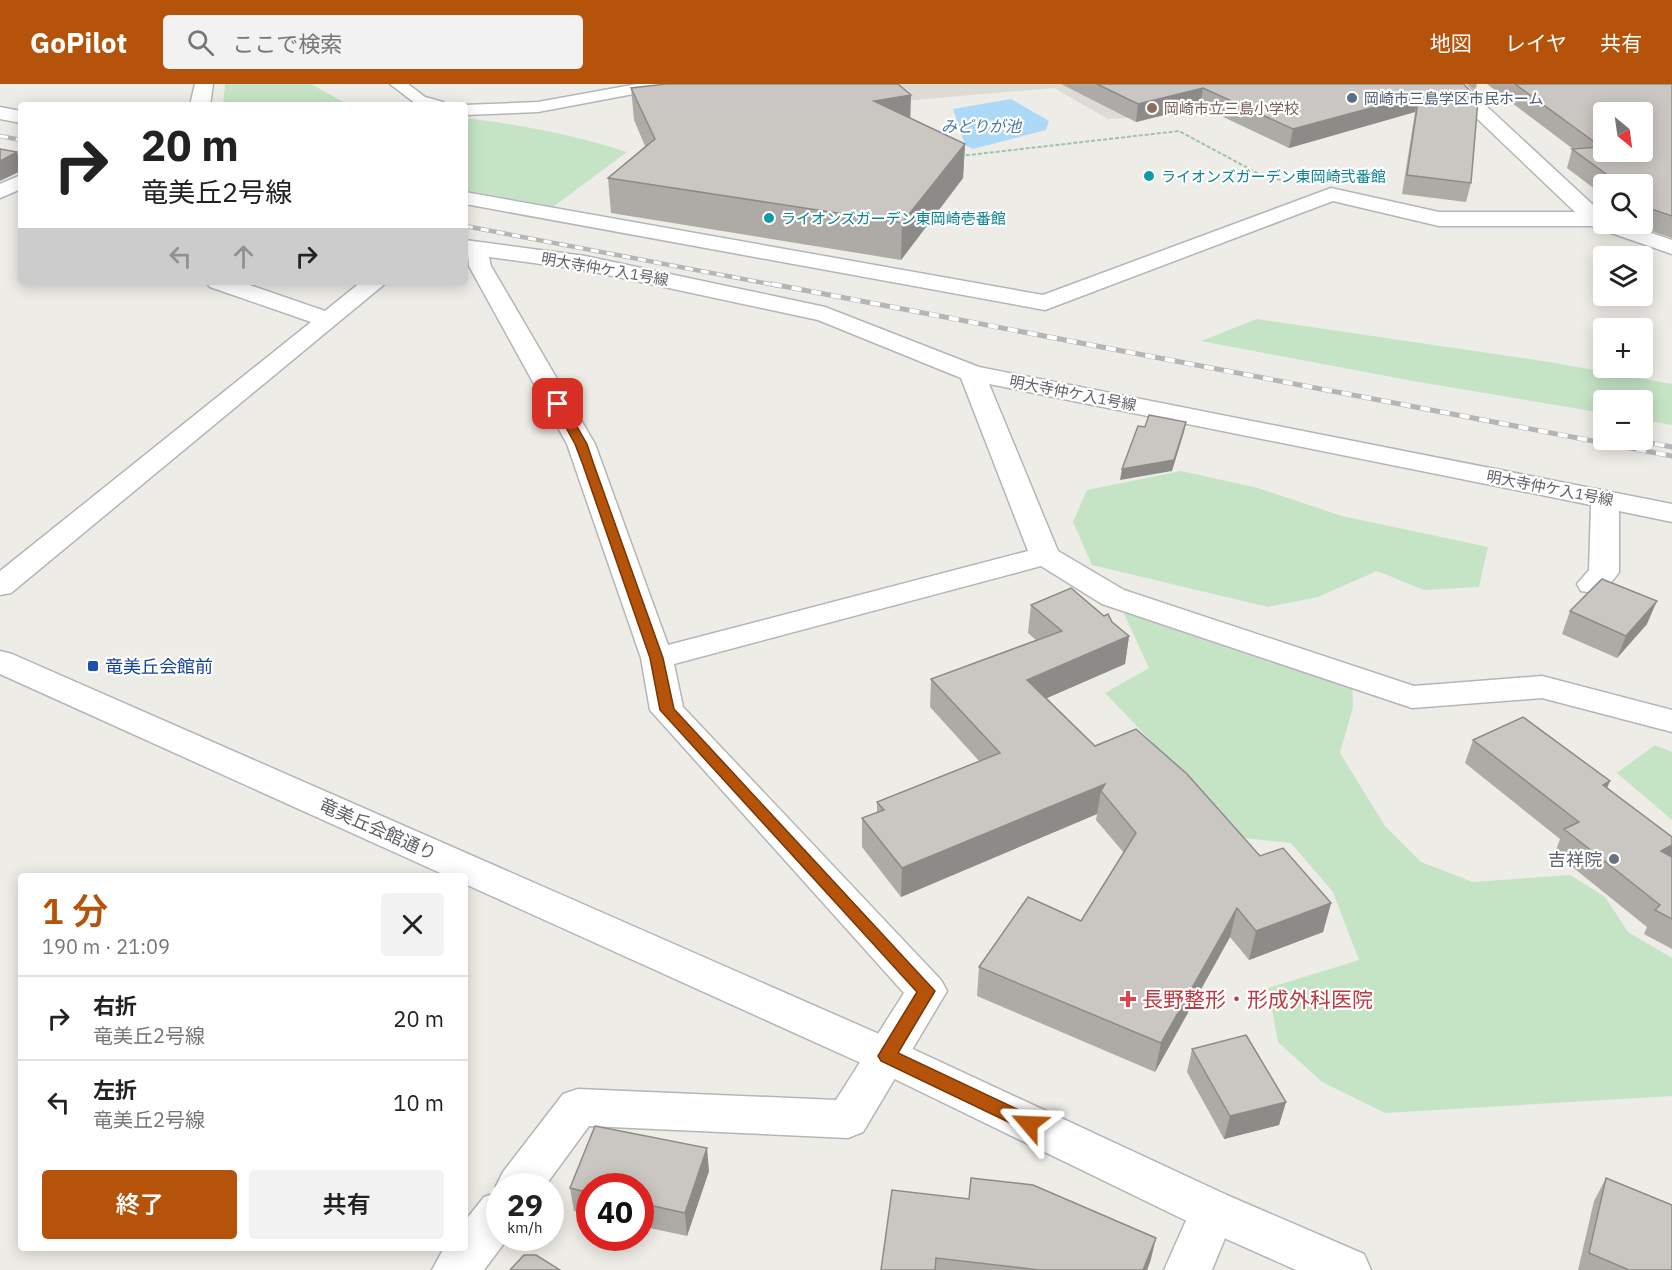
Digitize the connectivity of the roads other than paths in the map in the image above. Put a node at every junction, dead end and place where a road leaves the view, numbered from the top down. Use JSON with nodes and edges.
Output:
{"nodes":[{"id":1,"x":204,"y":84,"type":"edge"},
{"id":2,"x":398,"y":84,"type":"edge"},
{"id":3,"x":660,"y":84,"type":"edge"},
{"id":4,"x":1456,"y":84,"type":"edge"},
{"id":5,"x":201,"y":102,"type":"edge"},
{"id":6,"x":427,"y":102,"type":"edge"},
{"id":7,"x":468,"y":110,"type":"edge"},
{"id":8,"x":0,"y":113,"type":"edge"},
{"id":9,"x":18,"y":116,"type":"edge"},
{"id":10,"x":18,"y":183,"type":"edge"},
{"id":11,"x":0,"y":192,"type":"edge"},
{"id":12,"x":468,"y":199,"type":"edge"},
{"id":13,"x":1593,"y":215,"type":"edge"},
{"id":14,"x":1593,"y":222,"type":"edge"},
{"id":15,"x":1635,"y":234,"type":"edge"},
{"id":16,"x":1672,"y":247,"type":"edge"},
{"id":17,"x":474,"y":248,"type":"edge"},
{"id":18,"x":227,"y":285,"type":"edge"},
{"id":19,"x":371,"y":285,"type":"edge"},
{"id":20,"x":328,"y":320,"type":"junction"},
{"id":21,"x":972,"y":373,"type":"junction"},
{"id":22,"x":1605,"y":499,"type":"junction"},
{"id":23,"x":1672,"y":513,"type":"edge"},
{"id":24,"x":1045,"y":556,"type":"junction"},
{"id":25,"x":1592,"y":584,"type":"dead end"},
{"id":26,"x":0,"y":586,"type":"edge"},
{"id":27,"x":657,"y":658,"type":"junction"},
{"id":28,"x":0,"y":661,"type":"edge"},
{"id":29,"x":1672,"y":721,"type":"edge"},
{"id":30,"x":887,"y":1056,"type":"junction"},
{"id":31,"x":529,"y":1173,"type":"edge"},
{"id":32,"x":1213,"y":1210,"type":"junction"},
{"id":33,"x":486,"y":1230,"type":"edge"},
{"id":34,"x":456,"y":1270,"type":"edge"},
{"id":35,"x":1188,"y":1270,"type":"edge"},
{"id":36,"x":1347,"y":1270,"type":"edge"}],
"edges":[{"from":1,"to":5,"type":"street"},
{"from":2,"to":6,"type":"lane"},
{"from":3,"to":7,"type":"lane"},
{"from":4,"to":13,"type":"street"},
{"from":8,"to":9,"type":"street"},
{"from":10,"to":11,"type":"street"},
{"from":12,"to":14,"type":"street"},
{"from":15,"to":16,"type":"street"},
{"from":17,"to":21,"type":"street","name":"明大寺仲ケ入1号線"},
{"from":17,"to":27,"type":"street"},
{"from":18,"to":20,"type":"street"},
{"from":19,"to":20,"type":"street"},
{"from":20,"to":26,"type":"street"},
{"from":21,"to":22,"type":"street","name":"明大寺仲ケ入1号線"},
{"from":21,"to":24,"type":"street"},
{"from":22,"to":23,"type":"street","name":"明大寺仲ケ入1号線"},
{"from":22,"to":25,"type":"street"},
{"from":24,"to":27,"type":"street"},
{"from":24,"to":29,"type":"street"},
{"from":27,"to":30,"type":"street"},
{"from":28,"to":30,"type":"street","name":"竜美丘会館通り"},
{"from":30,"to":31,"type":"street"},
{"from":30,"to":32,"type":"street","name":"竜美丘会館通り"},
{"from":32,"to":35,"type":"street"},
{"from":32,"to":36,"type":"street"},
{"from":33,"to":34,"type":"street"}]}
